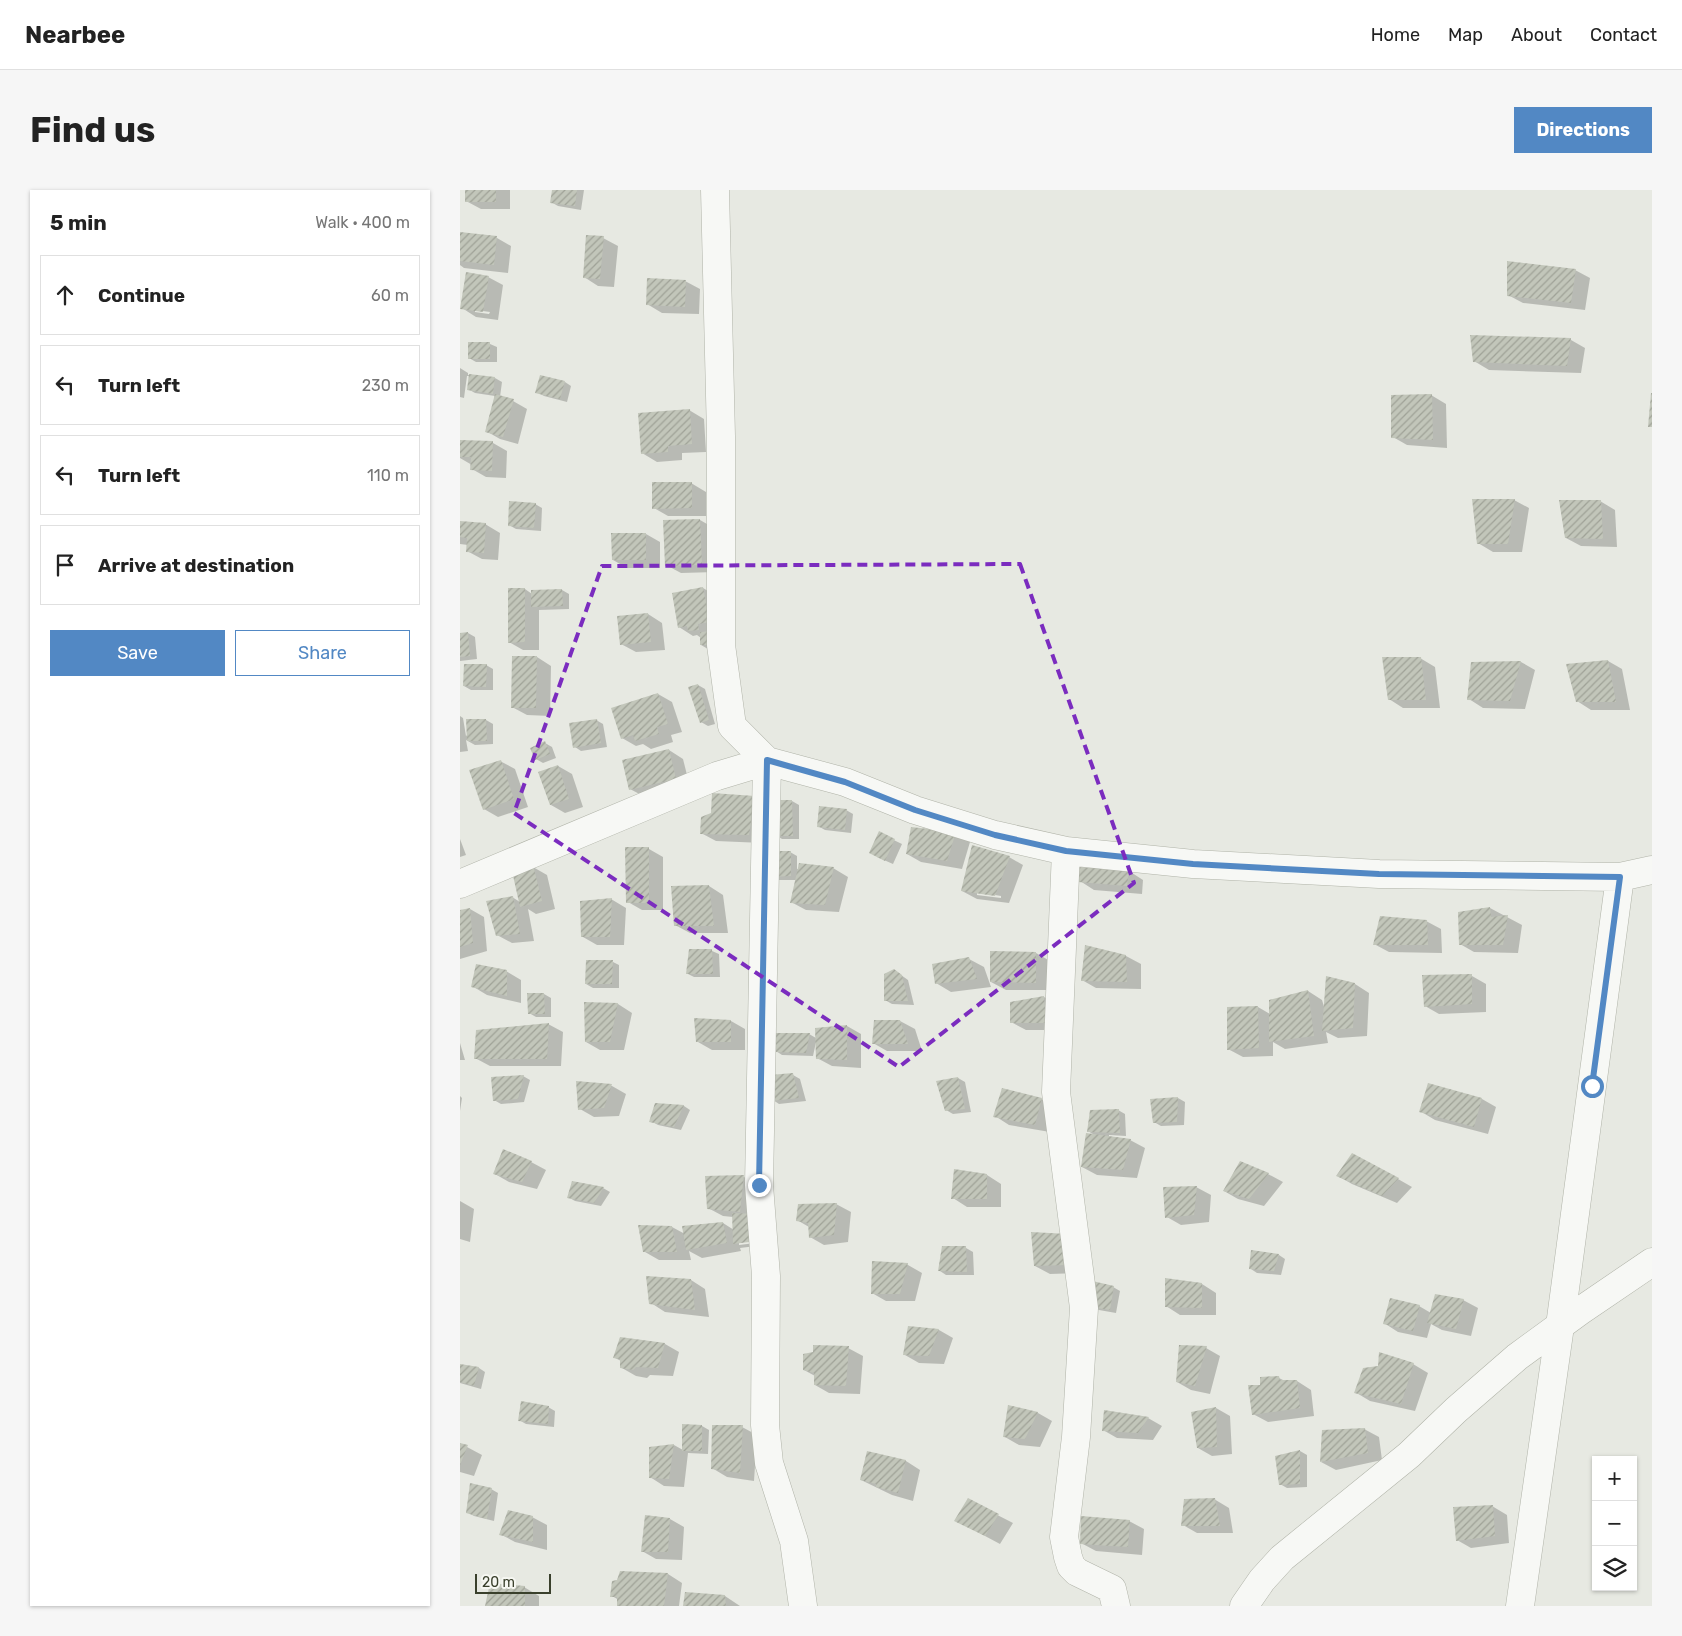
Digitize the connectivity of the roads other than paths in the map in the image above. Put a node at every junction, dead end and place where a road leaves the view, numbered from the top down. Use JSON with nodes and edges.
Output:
{"nodes":[{"id":1,"x":715,"y":190,"type":"edge"},
{"id":2,"x":767,"y":760,"type":"junction"},
{"id":3,"x":1066,"y":851,"type":"junction"},
{"id":4,"x":1652,"y":870,"type":"edge"},
{"id":5,"x":1620,"y":877,"type":"junction"},
{"id":6,"x":460,"y":884,"type":"edge"},
{"id":7,"x":1652,"y":1262,"type":"edge"},
{"id":8,"x":1560,"y":1326,"type":"junction"},
{"id":9,"x":803,"y":1606,"type":"edge"},
{"id":10,"x":1116,"y":1606,"type":"edge"},
{"id":11,"x":1244,"y":1606,"type":"edge"},
{"id":12,"x":1520,"y":1606,"type":"edge"}],
"edges":[{"from":1,"to":2,"type":"street"},
{"from":2,"to":3,"type":"street"},
{"from":2,"to":6,"type":"street"},
{"from":2,"to":9,"type":"street"},
{"from":3,"to":5,"type":"street"},
{"from":3,"to":10,"type":"street"},
{"from":4,"to":5,"type":"street"},
{"from":5,"to":8,"type":"street"},
{"from":7,"to":8,"type":"street"},
{"from":8,"to":11,"type":"street"},
{"from":8,"to":12,"type":"street"}]}
